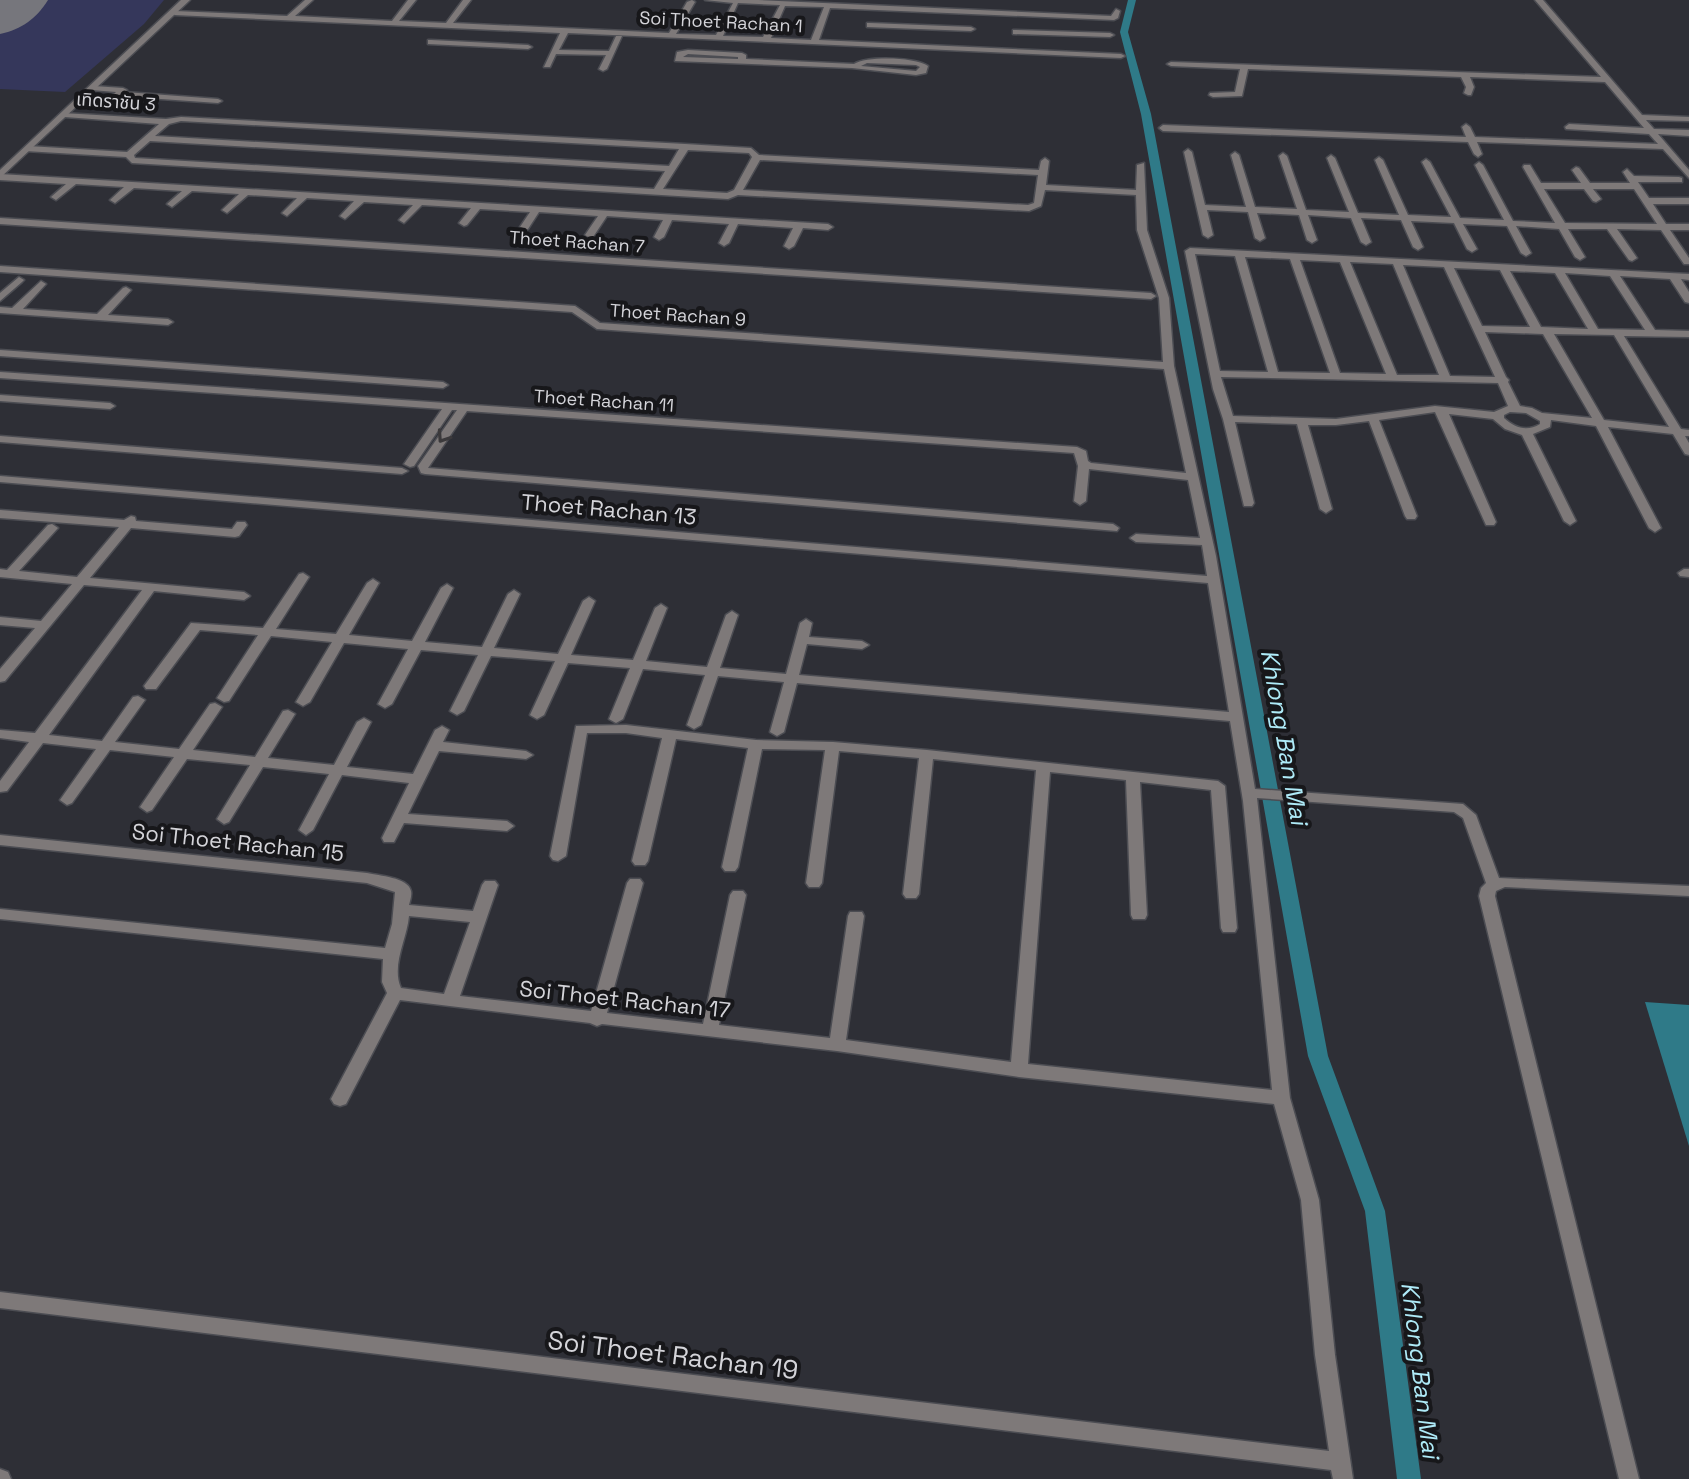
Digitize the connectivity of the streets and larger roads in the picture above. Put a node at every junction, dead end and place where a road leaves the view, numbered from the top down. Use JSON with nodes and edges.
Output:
{"nodes":[{"id":1,"x":186,"y":0,"type":"edge"},
{"id":2,"x":309,"y":0,"type":"edge"},
{"id":3,"x":412,"y":0,"type":"edge"},
{"id":4,"x":467,"y":0,"type":"edge"},
{"id":5,"x":709,"y":0,"type":"edge"},
{"id":6,"x":1539,"y":0,"type":"edge"},
{"id":7,"x":691,"y":2,"type":"dead end"},
{"id":8,"x":735,"y":5,"type":"dead end"},
{"id":9,"x":782,"y":7,"type":"dead end"},
{"id":10,"x":827,"y":8,"type":"dead end"},
{"id":11,"x":926,"y":9,"type":"junction"},
{"id":12,"x":874,"y":10,"type":"dead end"},
{"id":13,"x":1116,"y":11,"type":"dead end"},
{"id":14,"x":175,"y":13,"type":"junction"},
{"id":15,"x":973,"y":15,"type":"dead end"},
{"id":16,"x":1019,"y":16,"type":"dead end"},
{"id":17,"x":289,"y":18,"type":"junction"},
{"id":18,"x":1064,"y":19,"type":"dead end"},
{"id":19,"x":1110,"y":22,"type":"dead end"},
{"id":20,"x":394,"y":23,"type":"junction"},
{"id":21,"x":282,"y":25,"type":"dead end"},
{"id":22,"x":448,"y":25,"type":"junction"},
{"id":23,"x":870,"y":25,"type":"junction"},
{"id":24,"x":920,"y":27,"type":"junction"},
{"id":25,"x":539,"y":29,"type":"junction"},
{"id":26,"x":971,"y":29,"type":"junction"},
{"id":27,"x":565,"y":31,"type":"junction"},
{"id":28,"x":1016,"y":32,"type":"junction"},
{"id":29,"x":1062,"y":34,"type":"junction"},
{"id":30,"x":1110,"y":35,"type":"junction"},
{"id":31,"x":671,"y":36,"type":"junction"},
{"id":32,"x":619,"y":38,"type":"dead end"},
{"id":33,"x":718,"y":38,"type":"junction"},
{"id":34,"x":766,"y":40,"type":"junction"},
{"id":35,"x":865,"y":40,"type":"dead end"},
{"id":36,"x":797,"y":41,"type":"junction"},
{"id":37,"x":431,"y":42,"type":"dead end"},
{"id":38,"x":814,"y":42,"type":"junction"},
{"id":39,"x":967,"y":45,"type":"dead end"},
{"id":40,"x":528,"y":47,"type":"junction"},
{"id":41,"x":914,"y":47,"type":"junction"},
{"id":42,"x":1060,"y":50,"type":"dead end"},
{"id":43,"x":1012,"y":51,"type":"junction"},
{"id":44,"x":554,"y":52,"type":"junction"},
{"id":45,"x":1110,"y":52,"type":"dead end"},
{"id":46,"x":463,"y":53,"type":"dead end"},
{"id":47,"x":610,"y":53,"type":"junction"},
{"id":48,"x":1121,"y":56,"type":"dead end"},
{"id":49,"x":742,"y":61,"type":"junction"},
{"id":50,"x":786,"y":63,"type":"junction"},
{"id":51,"x":1171,"y":64,"type":"dead end"},
{"id":52,"x":547,"y":65,"type":"dead end"},
{"id":53,"x":856,"y":66,"type":"junction"},
{"id":54,"x":1244,"y":67,"type":"junction"},
{"id":55,"x":603,"y":69,"type":"dead end"},
{"id":56,"x":1421,"y":74,"type":"junction"},
{"id":57,"x":1465,"y":76,"type":"junction"},
{"id":58,"x":1608,"y":80,"type":"junction"},
{"id":59,"x":94,"y":88,"type":"junction"},
{"id":60,"x":1428,"y":88,"type":"dead end"},
{"id":61,"x":1468,"y":93,"type":"dead end"},
{"id":62,"x":1213,"y":95,"type":"dead end"},
{"id":63,"x":218,"y":101,"type":"dead end"},
{"id":64,"x":65,"y":115,"type":"junction"},
{"id":65,"x":1640,"y":117,"type":"junction"},
{"id":66,"x":1689,"y":119,"type":"edge"},
{"id":67,"x":166,"y":122,"type":"junction"},
{"id":68,"x":1466,"y":127,"type":"dead end"},
{"id":69,"x":1569,"y":127,"type":"dead end"},
{"id":70,"x":1163,"y":128,"type":"dead end"},
{"id":71,"x":1652,"y":131,"type":"junction"},
{"id":72,"x":445,"y":133,"type":"junction"},
{"id":73,"x":1689,"y":133,"type":"edge"},
{"id":74,"x":148,"y":138,"type":"junction"},
{"id":75,"x":1471,"y":139,"type":"junction"},
{"id":76,"x":685,"y":147,"type":"junction"},
{"id":77,"x":1665,"y":147,"type":"junction"},
{"id":78,"x":28,"y":149,"type":"junction"},
{"id":79,"x":1188,"y":152,"type":"dead end"},
{"id":80,"x":428,"y":154,"type":"junction"},
{"id":81,"x":129,"y":155,"type":"junction"},
{"id":82,"x":1235,"y":155,"type":"dead end"},
{"id":83,"x":1283,"y":156,"type":"dead end"},
{"id":84,"x":757,"y":157,"type":"junction"},
{"id":85,"x":1331,"y":158,"type":"dead end"},
{"id":86,"x":1379,"y":160,"type":"dead end"},
{"id":87,"x":1045,"y":161,"type":"dead end"},
{"id":88,"x":1426,"y":162,"type":"dead end"},
{"id":89,"x":1141,"y":165,"type":"dead end"},
{"id":90,"x":1527,"y":167,"type":"dead end"},
{"id":91,"x":671,"y":169,"type":"junction"},
{"id":92,"x":1576,"y":170,"type":"dead end"},
{"id":93,"x":0,"y":176,"type":"edge"},
{"id":94,"x":409,"y":177,"type":"junction"},
{"id":95,"x":1684,"y":178,"type":"edge"},
{"id":96,"x":1632,"y":179,"type":"junction"},
{"id":97,"x":74,"y":181,"type":"junction"},
{"id":98,"x":132,"y":185,"type":"junction"},
{"id":99,"x":1041,"y":185,"type":"junction"},
{"id":100,"x":1539,"y":186,"type":"junction"},
{"id":101,"x":1588,"y":186,"type":"junction"},
{"id":102,"x":189,"y":189,"type":"junction"},
{"id":103,"x":246,"y":192,"type":"junction"},
{"id":104,"x":657,"y":192,"type":"junction"},
{"id":105,"x":737,"y":192,"type":"junction"},
{"id":106,"x":304,"y":196,"type":"junction"},
{"id":107,"x":56,"y":197,"type":"dead end"},
{"id":108,"x":1140,"y":197,"type":"junction"},
{"id":109,"x":361,"y":199,"type":"junction"},
{"id":110,"x":1596,"y":199,"type":"dead end"},
{"id":111,"x":115,"y":200,"type":"dead end"},
{"id":112,"x":1647,"y":201,"type":"junction"},
{"id":113,"x":1689,"y":201,"type":"edge"},
{"id":114,"x":419,"y":203,"type":"junction"},
{"id":115,"x":172,"y":204,"type":"dead end"},
{"id":116,"x":477,"y":206,"type":"junction"},
{"id":117,"x":1200,"y":207,"type":"junction"},
{"id":118,"x":1251,"y":209,"type":"junction"},
{"id":119,"x":227,"y":210,"type":"dead end"},
{"id":120,"x":536,"y":210,"type":"junction"},
{"id":121,"x":287,"y":213,"type":"dead end"},
{"id":122,"x":1304,"y":213,"type":"junction"},
{"id":123,"x":604,"y":214,"type":"junction"},
{"id":124,"x":345,"y":216,"type":"dead end"},
{"id":125,"x":1354,"y":216,"type":"junction"},
{"id":126,"x":669,"y":218,"type":"junction"},
{"id":127,"x":1406,"y":218,"type":"junction"},
{"id":128,"x":404,"y":220,"type":"dead end"},
{"id":129,"x":0,"y":221,"type":"edge"},
{"id":130,"x":1457,"y":221,"type":"junction"},
{"id":131,"x":734,"y":222,"type":"junction"},
{"id":132,"x":464,"y":223,"type":"dead end"},
{"id":133,"x":1510,"y":223,"type":"junction"},
{"id":134,"x":799,"y":226,"type":"junction"},
{"id":135,"x":1564,"y":226,"type":"junction"},
{"id":136,"x":525,"y":227,"type":"dead end"},
{"id":137,"x":828,"y":227,"type":"dead end"},
{"id":138,"x":1666,"y":227,"type":"junction"},
{"id":139,"x":1689,"y":227,"type":"edge"},
{"id":140,"x":1611,"y":228,"type":"junction"},
{"id":141,"x":590,"y":235,"type":"dead end"},
{"id":142,"x":1208,"y":235,"type":"dead end"},
{"id":143,"x":659,"y":237,"type":"dead end"},
{"id":144,"x":1260,"y":238,"type":"dead end"},
{"id":145,"x":1312,"y":240,"type":"dead end"},
{"id":146,"x":1366,"y":242,"type":"dead end"},
{"id":147,"x":724,"y":243,"type":"dead end"},
{"id":148,"x":789,"y":246,"type":"dead end"},
{"id":149,"x":1418,"y":247,"type":"dead end"},
{"id":150,"x":1472,"y":249,"type":"dead end"},
{"id":151,"x":1239,"y":253,"type":"junction"},
{"id":152,"x":1526,"y":253,"type":"dead end"},
{"id":153,"x":1294,"y":256,"type":"junction"},
{"id":154,"x":1686,"y":256,"type":"edge"},
{"id":155,"x":1580,"y":257,"type":"dead end"},
{"id":156,"x":1343,"y":258,"type":"junction"},
{"id":157,"x":1632,"y":258,"type":"dead end"},
{"id":158,"x":1396,"y":261,"type":"junction"},
{"id":159,"x":1447,"y":263,"type":"junction"},
{"id":160,"x":1503,"y":267,"type":"junction"},
{"id":161,"x":0,"y":269,"type":"edge"},
{"id":162,"x":1558,"y":270,"type":"junction"},
{"id":163,"x":1613,"y":273,"type":"junction"},
{"id":164,"x":1674,"y":277,"type":"junction"},
{"id":165,"x":1689,"y":277,"type":"edge"},
{"id":166,"x":19,"y":280,"type":"dead end"},
{"id":167,"x":41,"y":284,"type":"dead end"},
{"id":168,"x":126,"y":290,"type":"dead end"},
{"id":169,"x":1151,"y":296,"type":"dead end"},
{"id":170,"x":0,"y":298,"type":"edge"},
{"id":171,"x":1689,"y":300,"type":"edge"},
{"id":172,"x":0,"y":310,"type":"edge"},
{"id":173,"x":15,"y":311,"type":"junction"},
{"id":174,"x":100,"y":317,"type":"junction"},
{"id":175,"x":168,"y":322,"type":"dead end"},
{"id":176,"x":1479,"y":329,"type":"junction"},
{"id":177,"x":1542,"y":330,"type":"junction"},
{"id":178,"x":1595,"y":332,"type":"junction"},
{"id":179,"x":1617,"y":332,"type":"junction"},
{"id":180,"x":1652,"y":333,"type":"junction"},
{"id":181,"x":1687,"y":337,"type":"edge"},
{"id":182,"x":0,"y":353,"type":"edge"},
{"id":183,"x":1169,"y":366,"type":"junction"},
{"id":184,"x":1215,"y":374,"type":"junction"},
{"id":185,"x":0,"y":375,"type":"edge"},
{"id":186,"x":1274,"y":375,"type":"junction"},
{"id":187,"x":1336,"y":376,"type":"junction"},
{"id":188,"x":1393,"y":378,"type":"junction"},
{"id":189,"x":1446,"y":379,"type":"junction"},
{"id":190,"x":1504,"y":380,"type":"junction"},
{"id":191,"x":443,"y":385,"type":"dead end"},
{"id":192,"x":0,"y":398,"type":"edge"},
{"id":193,"x":110,"y":406,"type":"dead end"},
{"id":194,"x":448,"y":408,"type":"junction"},
{"id":195,"x":1515,"y":408,"type":"junction"},
{"id":196,"x":463,"y":409,"type":"junction"},
{"id":197,"x":1441,"y":409,"type":"junction"},
{"id":198,"x":1497,"y":416,"type":"junction"},
{"id":199,"x":1373,"y":418,"type":"junction"},
{"id":200,"x":1229,"y":419,"type":"junction"},
{"id":201,"x":1544,"y":421,"type":"junction"},
{"id":202,"x":1302,"y":422,"type":"junction"},
{"id":203,"x":1603,"y":428,"type":"junction"},
{"id":204,"x":1526,"y":432,"type":"junction"},
{"id":205,"x":1075,"y":435,"type":"dead end"},
{"id":206,"x":1684,"y":436,"type":"edge"},
{"id":207,"x":0,"y":439,"type":"edge"},
{"id":208,"x":1073,"y":450,"type":"junction"},
{"id":209,"x":1689,"y":452,"type":"edge"},
{"id":210,"x":1084,"y":465,"type":"junction"},
{"id":211,"x":406,"y":468,"type":"junction"},
{"id":212,"x":424,"y":468,"type":"junction"},
{"id":213,"x":1193,"y":477,"type":"junction"},
{"id":214,"x":0,"y":479,"type":"edge"},
{"id":215,"x":1080,"y":501,"type":"dead end"},
{"id":216,"x":1248,"y":503,"type":"dead end"},
{"id":217,"x":0,"y":506,"type":"edge"},
{"id":218,"x":1326,"y":509,"type":"dead end"},
{"id":219,"x":0,"y":514,"type":"edge"},
{"id":220,"x":1411,"y":516,"type":"dead end"},
{"id":221,"x":131,"y":520,"type":"junction"},
{"id":222,"x":1570,"y":521,"type":"dead end"},
{"id":223,"x":1490,"y":522,"type":"dead end"},
{"id":224,"x":52,"y":528,"type":"dead end"},
{"id":225,"x":1113,"y":528,"type":"dead end"},
{"id":226,"x":1655,"y":528,"type":"dead end"},
{"id":227,"x":1136,"y":538,"type":"dead end"},
{"id":228,"x":1206,"y":542,"type":"junction"},
{"id":229,"x":5,"y":574,"type":"edge"},
{"id":230,"x":303,"y":577,"type":"dead end"},
{"id":231,"x":1214,"y":580,"type":"junction"},
{"id":232,"x":81,"y":581,"type":"junction"},
{"id":233,"x":373,"y":583,"type":"dead end"},
{"id":234,"x":150,"y":588,"type":"junction"},
{"id":235,"x":447,"y":588,"type":"dead end"},
{"id":236,"x":514,"y":594,"type":"dead end"},
{"id":237,"x":244,"y":596,"type":"dead end"},
{"id":238,"x":589,"y":601,"type":"dead end"},
{"id":239,"x":661,"y":608,"type":"dead end"},
{"id":240,"x":732,"y":615,"type":"dead end"},
{"id":241,"x":0,"y":621,"type":"edge"},
{"id":242,"x":806,"y":623,"type":"dead end"},
{"id":243,"x":44,"y":625,"type":"junction"},
{"id":244,"x":266,"y":632,"type":"junction"},
{"id":245,"x":342,"y":639,"type":"junction"},
{"id":246,"x":802,"y":640,"type":"junction"},
{"id":247,"x":415,"y":645,"type":"junction"},
{"id":248,"x":862,"y":645,"type":"dead end"},
{"id":249,"x":486,"y":651,"type":"junction"},
{"id":250,"x":564,"y":658,"type":"junction"},
{"id":251,"x":639,"y":665,"type":"junction"},
{"id":252,"x":713,"y":671,"type":"junction"},
{"id":253,"x":3,"y":672,"type":"edge"},
{"id":254,"x":792,"y":678,"type":"junction"},
{"id":255,"x":151,"y":686,"type":"dead end"},
{"id":256,"x":138,"y":700,"type":"dead end"},
{"id":257,"x":303,"y":702,"type":"dead end"},
{"id":258,"x":385,"y":704,"type":"dead end"},
{"id":259,"x":457,"y":711,"type":"dead end"},
{"id":260,"x":288,"y":714,"type":"dead end"},
{"id":261,"x":537,"y":715,"type":"dead end"},
{"id":262,"x":1236,"y":717,"type":"junction"},
{"id":263,"x":616,"y":719,"type":"dead end"},
{"id":264,"x":364,"y":722,"type":"dead end"},
{"id":265,"x":694,"y":725,"type":"dead end"},
{"id":266,"x":442,"y":730,"type":"dead end"},
{"id":267,"x":777,"y":732,"type":"dead end"},
{"id":268,"x":0,"y":734,"type":"edge"},
{"id":269,"x":670,"y":734,"type":"junction"},
{"id":270,"x":37,"y":738,"type":"junction"},
{"id":271,"x":756,"y":744,"type":"junction"},
{"id":272,"x":103,"y":746,"type":"junction"},
{"id":273,"x":434,"y":746,"type":"junction"},
{"id":274,"x":833,"y":746,"type":"junction"},
{"id":275,"x":185,"y":753,"type":"junction"},
{"id":276,"x":927,"y":754,"type":"junction"},
{"id":277,"x":526,"y":755,"type":"dead end"},
{"id":278,"x":259,"y":763,"type":"junction"},
{"id":279,"x":1043,"y":766,"type":"junction"},
{"id":280,"x":336,"y":771,"type":"junction"},
{"id":281,"x":1133,"y":777,"type":"junction"},
{"id":282,"x":418,"y":779,"type":"junction"},
{"id":283,"x":2,"y":788,"type":"dead end"},
{"id":284,"x":1255,"y":794,"type":"junction"},
{"id":285,"x":67,"y":800,"type":"dead end"},
{"id":286,"x":147,"y":807,"type":"dead end"},
{"id":287,"x":399,"y":818,"type":"junction"},
{"id":288,"x":224,"y":819,"type":"dead end"},
{"id":289,"x":507,"y":826,"type":"dead end"},
{"id":290,"x":306,"y":830,"type":"dead end"},
{"id":291,"x":389,"y":838,"type":"dead end"},
{"id":292,"x":0,"y":840,"type":"edge"},
{"id":293,"x":558,"y":856,"type":"dead end"},
{"id":294,"x":640,"y":861,"type":"dead end"},
{"id":295,"x":730,"y":867,"type":"dead end"},
{"id":296,"x":635,"y":883,"type":"dead end"},
{"id":297,"x":814,"y":883,"type":"dead end"},
{"id":298,"x":1494,"y":884,"type":"junction"},
{"id":299,"x":490,"y":885,"type":"dead end"},
{"id":300,"x":1689,"y":891,"type":"edge"},
{"id":301,"x":911,"y":894,"type":"dead end"},
{"id":302,"x":738,"y":895,"type":"dead end"},
{"id":303,"x":401,"y":910,"type":"junction"},
{"id":304,"x":0,"y":914,"type":"edge"},
{"id":305,"x":1139,"y":915,"type":"dead end"},
{"id":306,"x":856,"y":916,"type":"dead end"},
{"id":307,"x":479,"y":917,"type":"junction"},
{"id":308,"x":1229,"y":928,"type":"dead end"},
{"id":309,"x":391,"y":954,"type":"junction"},
{"id":310,"x":395,"y":993,"type":"junction"},
{"id":311,"x":450,"y":1001,"type":"junction"},
{"id":312,"x":597,"y":1020,"type":"junction"},
{"id":313,"x":710,"y":1031,"type":"junction"},
{"id":314,"x":837,"y":1045,"type":"junction"},
{"id":315,"x":1019,"y":1070,"type":"junction"},
{"id":316,"x":1281,"y":1098,"type":"junction"},
{"id":317,"x":340,"y":1099,"type":"dead end"},
{"id":318,"x":0,"y":1300,"type":"edge"},
{"id":319,"x":1342,"y":1470,"type":"edge"},
{"id":320,"x":1629,"y":1479,"type":"edge"}],
"edges":[{"from":1,"to":14,"type":"street"},
{"from":2,"to":17,"type":"street"},
{"from":3,"to":20,"type":"street"},
{"from":4,"to":22,"type":"street"},
{"from":5,"to":11,"type":"street"},
{"from":6,"to":58,"type":"street"},
{"from":7,"to":31,"type":"street"},
{"from":8,"to":33,"type":"street"},
{"from":9,"to":34,"type":"street"},
{"from":10,"to":38,"type":"street"},
{"from":11,"to":13,"type":"street"},
{"from":11,"to":24,"type":"street"},
{"from":12,"to":23,"type":"street"},
{"from":14,"to":17,"type":"street","name":"Soi Thoet Rachan 1"},
{"from":14,"to":59,"type":"street"},
{"from":15,"to":26,"type":"street"},
{"from":16,"to":28,"type":"street"},
{"from":17,"to":20,"type":"street","name":"Soi Thoet Rachan 1"},
{"from":17,"to":21,"type":"street"},
{"from":18,"to":29,"type":"street"},
{"from":19,"to":30,"type":"street"},
{"from":20,"to":22,"type":"street","name":"Soi Thoet Rachan 1"},
{"from":22,"to":25,"type":"street","name":"Soi Thoet Rachan 1"},
{"from":23,"to":24,"type":"street"},
{"from":23,"to":35,"type":"street"},
{"from":24,"to":26,"type":"street"},
{"from":24,"to":41,"type":"street"},
{"from":25,"to":27,"type":"street","name":"Soi Thoet Rachan 1"},
{"from":25,"to":40,"type":"street"},
{"from":26,"to":39,"type":"street"},
{"from":27,"to":31,"type":"street","name":"Soi Thoet Rachan 1"},
{"from":27,"to":44,"type":"street"},
{"from":28,"to":29,"type":"street"},
{"from":28,"to":43,"type":"street"},
{"from":29,"to":30,"type":"street"},
{"from":29,"to":42,"type":"street"},
{"from":30,"to":45,"type":"street"},
{"from":31,"to":33,"type":"street","name":"Soi Thoet Rachan 1"},
{"from":32,"to":47,"type":"street"},
{"from":33,"to":34,"type":"street","name":"Soi Thoet Rachan 1"},
{"from":34,"to":36,"type":"street","name":"Soi Thoet Rachan 1"},
{"from":36,"to":38,"type":"street","name":"Soi Thoet Rachan 1"},
{"from":36,"to":50,"type":"street"},
{"from":37,"to":40,"type":"street"},
{"from":38,"to":41,"type":"street","name":"Soi Thoet Rachan 1"},
{"from":40,"to":46,"type":"street"},
{"from":41,"to":43,"type":"street","name":"Soi Thoet Rachan 1"},
{"from":43,"to":48,"type":"street","name":"Soi Thoet Rachan 1"},
{"from":44,"to":47,"type":"street"},
{"from":44,"to":52,"type":"street"},
{"from":47,"to":55,"type":"street"},
{"from":49,"to":49,"type":"street"},
{"from":49,"to":50,"type":"street"},
{"from":50,"to":53,"type":"street"},
{"from":51,"to":54,"type":"street"},
{"from":53,"to":53,"type":"street"},
{"from":54,"to":56,"type":"street"},
{"from":54,"to":62,"type":"street"},
{"from":56,"to":57,"type":"street"},
{"from":56,"to":60,"type":"street"},
{"from":57,"to":58,"type":"street"},
{"from":57,"to":61,"type":"street"},
{"from":58,"to":65,"type":"street"},
{"from":59,"to":63,"type":"street"},
{"from":59,"to":64,"type":"street"},
{"from":64,"to":67,"type":"street","name":"เทิดราชัน 3"},
{"from":64,"to":78,"type":"street"},
{"from":65,"to":66,"type":"street"},
{"from":65,"to":71,"type":"street"},
{"from":67,"to":72,"type":"street","name":"เทิดราชัน 3"},
{"from":67,"to":74,"type":"street"},
{"from":68,"to":75,"type":"street"},
{"from":69,"to":71,"type":"street"},
{"from":70,"to":75,"type":"street"},
{"from":71,"to":73,"type":"street"},
{"from":71,"to":77,"type":"street"},
{"from":72,"to":76,"type":"street","name":"เทิดราชัน 3"},
{"from":72,"to":80,"type":"street"},
{"from":74,"to":80,"type":"street"},
{"from":74,"to":81,"type":"street"},
{"from":75,"to":77,"type":"street"},
{"from":75,"to":133,"type":"street"},
{"from":76,"to":84,"type":"street","name":"เทิดราชัน 3"},
{"from":76,"to":91,"type":"street"},
{"from":77,"to":95,"type":"street"},
{"from":78,"to":81,"type":"street"},
{"from":78,"to":93,"type":"street"},
{"from":79,"to":117,"type":"street"},
{"from":80,"to":91,"type":"street"},
{"from":80,"to":94,"type":"street"},
{"from":81,"to":94,"type":"street"},
{"from":82,"to":118,"type":"street"},
{"from":83,"to":122,"type":"street"},
{"from":84,"to":99,"type":"street","name":"เทิดราชัน 3"},
{"from":84,"to":105,"type":"street"},
{"from":85,"to":125,"type":"street"},
{"from":86,"to":127,"type":"street"},
{"from":87,"to":99,"type":"street"},
{"from":88,"to":130,"type":"street"},
{"from":89,"to":108,"type":"street"},
{"from":90,"to":100,"type":"street"},
{"from":91,"to":104,"type":"street"},
{"from":92,"to":101,"type":"street"},
{"from":93,"to":97,"type":"street"},
{"from":94,"to":104,"type":"street"},
{"from":95,"to":96,"type":"street"},
{"from":96,"to":101,"type":"street"},
{"from":96,"to":112,"type":"street"},
{"from":97,"to":98,"type":"street"},
{"from":97,"to":107,"type":"street"},
{"from":98,"to":102,"type":"street"},
{"from":98,"to":111,"type":"street"},
{"from":99,"to":105,"type":"street"},
{"from":99,"to":108,"type":"street","name":"เทิดราชัน 3"},
{"from":100,"to":101,"type":"street"},
{"from":100,"to":135,"type":"street"},
{"from":101,"to":110,"type":"street"},
{"from":102,"to":103,"type":"street"},
{"from":102,"to":115,"type":"street"},
{"from":103,"to":106,"type":"street"},
{"from":103,"to":119,"type":"street"},
{"from":104,"to":105,"type":"street"},
{"from":106,"to":109,"type":"street"},
{"from":106,"to":121,"type":"street"},
{"from":108,"to":183,"type":"street"},
{"from":109,"to":114,"type":"street"},
{"from":109,"to":124,"type":"street"},
{"from":112,"to":113,"type":"street"},
{"from":112,"to":138,"type":"street"},
{"from":114,"to":116,"type":"street"},
{"from":114,"to":128,"type":"street"},
{"from":116,"to":120,"type":"street"},
{"from":116,"to":132,"type":"street"},
{"from":117,"to":118,"type":"street"},
{"from":117,"to":142,"type":"street"},
{"from":118,"to":122,"type":"street"},
{"from":118,"to":144,"type":"street"},
{"from":120,"to":123,"type":"street"},
{"from":120,"to":136,"type":"street"},
{"from":122,"to":125,"type":"street"},
{"from":122,"to":145,"type":"street"},
{"from":123,"to":126,"type":"street"},
{"from":123,"to":141,"type":"street"},
{"from":125,"to":127,"type":"street"},
{"from":125,"to":146,"type":"street"},
{"from":126,"to":131,"type":"street"},
{"from":126,"to":143,"type":"street"},
{"from":127,"to":130,"type":"street"},
{"from":127,"to":149,"type":"street"},
{"from":129,"to":169,"type":"street","name":"Thoet Rachan 7"},
{"from":130,"to":133,"type":"street"},
{"from":130,"to":150,"type":"street"},
{"from":131,"to":134,"type":"street"},
{"from":131,"to":147,"type":"street"},
{"from":133,"to":135,"type":"street"},
{"from":133,"to":152,"type":"street"},
{"from":134,"to":137,"type":"street"},
{"from":134,"to":148,"type":"street"},
{"from":135,"to":140,"type":"street"},
{"from":135,"to":155,"type":"street"},
{"from":138,"to":139,"type":"street"},
{"from":138,"to":140,"type":"street"},
{"from":138,"to":154,"type":"street"},
{"from":140,"to":157,"type":"street"},
{"from":151,"to":153,"type":"street"},
{"from":151,"to":184,"type":"street"},
{"from":151,"to":186,"type":"street"},
{"from":153,"to":156,"type":"street"},
{"from":153,"to":187,"type":"street"},
{"from":156,"to":158,"type":"street"},
{"from":156,"to":188,"type":"street"},
{"from":158,"to":159,"type":"street"},
{"from":158,"to":189,"type":"street"},
{"from":159,"to":160,"type":"street"},
{"from":159,"to":176,"type":"street"},
{"from":160,"to":162,"type":"street"},
{"from":160,"to":177,"type":"street"},
{"from":161,"to":183,"type":"street","name":"Thoet Rachan 9"},
{"from":162,"to":163,"type":"street"},
{"from":162,"to":178,"type":"street"},
{"from":163,"to":164,"type":"street"},
{"from":163,"to":180,"type":"street"},
{"from":164,"to":165,"type":"street"},
{"from":164,"to":171,"type":"street"},
{"from":166,"to":170,"type":"street"},
{"from":167,"to":173,"type":"street"},
{"from":168,"to":174,"type":"street"},
{"from":172,"to":173,"type":"street"},
{"from":173,"to":174,"type":"street"},
{"from":174,"to":175,"type":"street"},
{"from":176,"to":177,"type":"street"},
{"from":176,"to":190,"type":"street"},
{"from":177,"to":178,"type":"street"},
{"from":177,"to":203,"type":"street"},
{"from":178,"to":179,"type":"street"},
{"from":179,"to":180,"type":"street"},
{"from":179,"to":206,"type":"street"},
{"from":180,"to":181,"type":"street"},
{"from":182,"to":191,"type":"street"},
{"from":183,"to":213,"type":"street"},
{"from":184,"to":186,"type":"street"},
{"from":184,"to":200,"type":"street"},
{"from":185,"to":194,"type":"street","name":"Thoet Rachan 11"},
{"from":186,"to":187,"type":"street"},
{"from":187,"to":188,"type":"street"},
{"from":188,"to":189,"type":"street"},
{"from":189,"to":190,"type":"street"},
{"from":190,"to":195,"type":"street"},
{"from":192,"to":193,"type":"street"},
{"from":194,"to":196,"type":"street","name":"Thoet Rachan 11"},
{"from":194,"to":211,"type":"street"},
{"from":195,"to":198,"type":"street"},
{"from":195,"to":201,"type":"street"},
{"from":196,"to":208,"type":"street","name":"Thoet Rachan 11"},
{"from":196,"to":212,"type":"street","one_way":true},
{"from":197,"to":198,"type":"street"},
{"from":197,"to":199,"type":"street"},
{"from":197,"to":223,"type":"street"},
{"from":198,"to":204,"type":"street"},
{"from":199,"to":202,"type":"street"},
{"from":199,"to":220,"type":"street"},
{"from":200,"to":202,"type":"street"},
{"from":200,"to":216,"type":"street"},
{"from":201,"to":203,"type":"street"},
{"from":201,"to":204,"type":"street"},
{"from":202,"to":218,"type":"street"},
{"from":203,"to":206,"type":"street"},
{"from":203,"to":226,"type":"street"},
{"from":204,"to":222,"type":"street"},
{"from":205,"to":208,"type":"street"},
{"from":206,"to":209,"type":"street"},
{"from":207,"to":211,"type":"street"},
{"from":208,"to":210,"type":"street"},
{"from":210,"to":213,"type":"street"},
{"from":210,"to":215,"type":"street"},
{"from":211,"to":212,"type":"street"},
{"from":212,"to":225,"type":"street"},
{"from":213,"to":228,"type":"street"},
{"from":214,"to":231,"type":"street","name":"Thoet Rachan 13"},
{"from":217,"to":221,"type":"street"},
{"from":219,"to":221,"type":"street"},
{"from":221,"to":221,"type":"street"},
{"from":221,"to":232,"type":"street"},
{"from":224,"to":229,"type":"street"},
{"from":227,"to":228,"type":"street"},
{"from":228,"to":231,"type":"street"},
{"from":229,"to":232,"type":"street"},
{"from":230,"to":244,"type":"street"},
{"from":231,"to":262,"type":"street"},
{"from":232,"to":234,"type":"street"},
{"from":232,"to":243,"type":"street"},
{"from":233,"to":245,"type":"street"},
{"from":234,"to":237,"type":"street"},
{"from":234,"to":270,"type":"street"},
{"from":235,"to":247,"type":"street"},
{"from":236,"to":249,"type":"street"},
{"from":238,"to":250,"type":"street"},
{"from":239,"to":251,"type":"street"},
{"from":240,"to":252,"type":"street"},
{"from":241,"to":243,"type":"street"},
{"from":242,"to":246,"type":"street"},
{"from":243,"to":253,"type":"street"},
{"from":244,"to":245,"type":"street"},
{"from":244,"to":255,"type":"street"},
{"from":244,"to":275,"type":"street"},
{"from":245,"to":247,"type":"street"},
{"from":245,"to":257,"type":"street"},
{"from":246,"to":248,"type":"street"},
{"from":246,"to":254,"type":"street"},
{"from":247,"to":249,"type":"street"},
{"from":247,"to":258,"type":"street"},
{"from":249,"to":250,"type":"street"},
{"from":249,"to":259,"type":"street"},
{"from":250,"to":251,"type":"street"},
{"from":250,"to":261,"type":"street"},
{"from":251,"to":252,"type":"street"},
{"from":251,"to":263,"type":"street"},
{"from":252,"to":254,"type":"street"},
{"from":252,"to":265,"type":"street"},
{"from":254,"to":262,"type":"street"},
{"from":254,"to":267,"type":"street"},
{"from":256,"to":272,"type":"street"},
{"from":260,"to":278,"type":"street"},
{"from":262,"to":284,"type":"street"},
{"from":264,"to":280,"type":"street"},
{"from":266,"to":273,"type":"street"},
{"from":268,"to":270,"type":"street"},
{"from":269,"to":271,"type":"street"},
{"from":269,"to":293,"type":"street"},
{"from":269,"to":294,"type":"street"},
{"from":270,"to":272,"type":"street"},
{"from":270,"to":283,"type":"street"},
{"from":271,"to":274,"type":"street"},
{"from":271,"to":295,"type":"street"},
{"from":272,"to":275,"type":"street"},
{"from":272,"to":285,"type":"street"},
{"from":273,"to":277,"type":"street"},
{"from":273,"to":282,"type":"street"},
{"from":274,"to":276,"type":"street"},
{"from":274,"to":297,"type":"street"},
{"from":275,"to":278,"type":"street"},
{"from":275,"to":286,"type":"street"},
{"from":276,"to":279,"type":"street"},
{"from":276,"to":301,"type":"street"},
{"from":278,"to":280,"type":"street"},
{"from":278,"to":288,"type":"street"},
{"from":279,"to":281,"type":"street"},
{"from":279,"to":315,"type":"street"},
{"from":280,"to":282,"type":"street"},
{"from":280,"to":290,"type":"street"},
{"from":281,"to":305,"type":"street"},
{"from":281,"to":308,"type":"street"},
{"from":282,"to":287,"type":"street"},
{"from":284,"to":298,"type":"street"},
{"from":284,"to":316,"type":"street"},
{"from":287,"to":289,"type":"street"},
{"from":287,"to":291,"type":"street"},
{"from":292,"to":303,"type":"street","name":"Soi Thoet Rachan 15"},
{"from":296,"to":312,"type":"street"},
{"from":298,"to":300,"type":"street"},
{"from":298,"to":320,"type":"street"},
{"from":299,"to":307,"type":"street"},
{"from":302,"to":313,"type":"street"},
{"from":303,"to":307,"type":"street"},
{"from":303,"to":309,"type":"street"},
{"from":304,"to":309,"type":"street"},
{"from":306,"to":314,"type":"street"},
{"from":307,"to":311,"type":"street"},
{"from":309,"to":310,"type":"street"},
{"from":310,"to":311,"type":"street","name":"Soi Thoet Rachan 17"},
{"from":310,"to":317,"type":"street"},
{"from":311,"to":312,"type":"street","name":"Soi Thoet Rachan 17"},
{"from":312,"to":313,"type":"street","name":"Soi Thoet Rachan 17"},
{"from":313,"to":314,"type":"street","name":"Soi Thoet Rachan 17"},
{"from":314,"to":315,"type":"street","name":"Soi Thoet Rachan 17"},
{"from":315,"to":316,"type":"street","name":"Soi Thoet Rachan 17"},
{"from":316,"to":319,"type":"street"},
{"from":318,"to":319,"type":"street","name":"Soi Thoet Rachan 19"}]}
